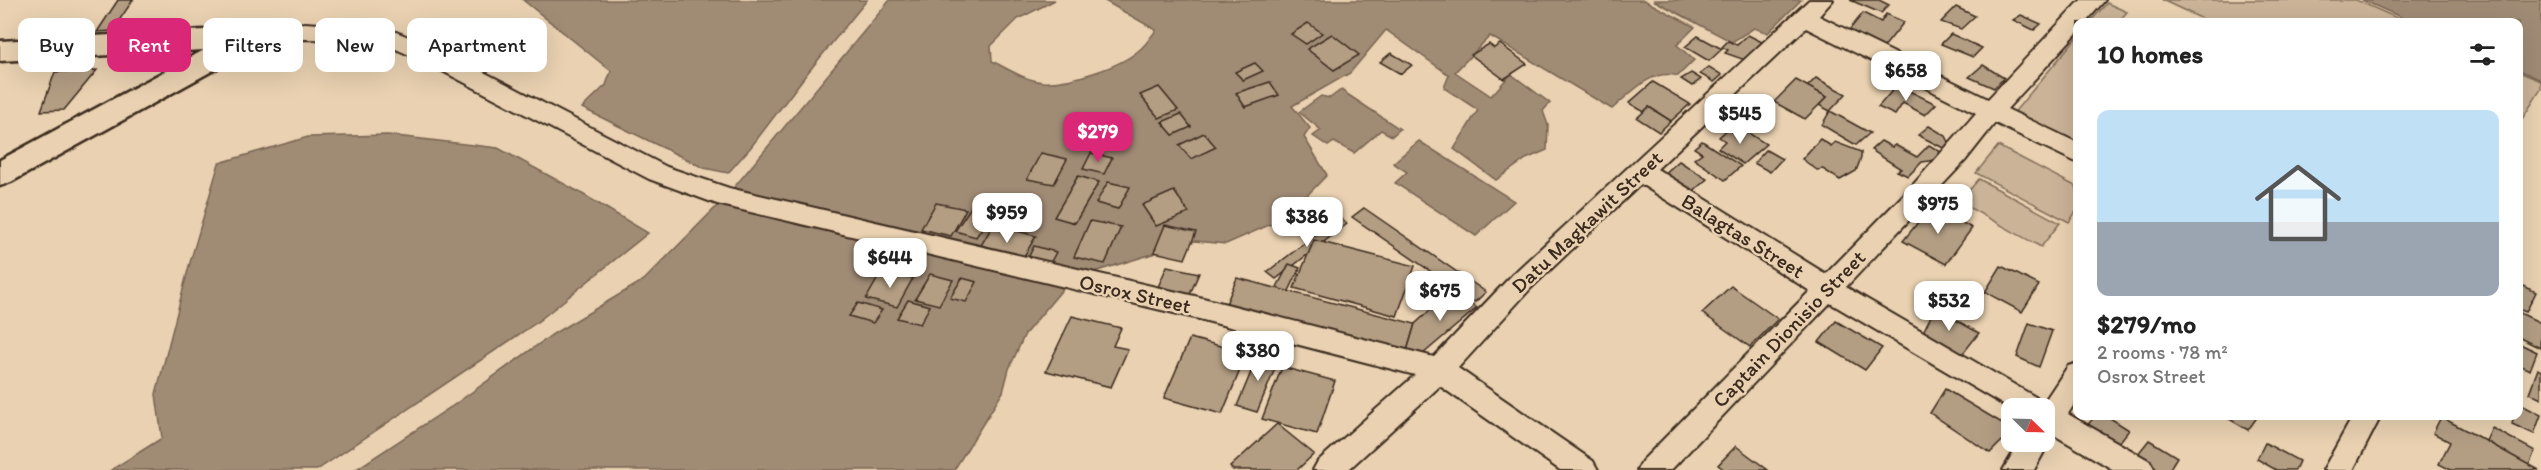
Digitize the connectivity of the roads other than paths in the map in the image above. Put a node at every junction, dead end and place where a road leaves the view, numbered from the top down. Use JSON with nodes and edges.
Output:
{"nodes":[{"id":1,"x":1822,"y":0,"type":"edge"},
{"id":2,"x":2094,"y":0,"type":"edge"},
{"id":3,"x":1803,"y":17,"type":"junction"},
{"id":4,"x":2077,"y":18,"type":"edge"},
{"id":5,"x":2073,"y":23,"type":"edge"},
{"id":6,"x":303,"y":31,"type":"edge"},
{"id":7,"x":203,"y":40,"type":"edge"},
{"id":8,"x":0,"y":51,"type":"edge"},
{"id":9,"x":203,"y":63,"type":"edge"},
{"id":10,"x":1992,"y":110,"type":"junction"},
{"id":11,"x":2073,"y":151,"type":"edge"},
{"id":12,"x":1640,"y":171,"type":"junction"},
{"id":13,"x":0,"y":174,"type":"edge"},
{"id":14,"x":1828,"y":289,"type":"junction"},
{"id":15,"x":1439,"y":370,"type":"junction"},
{"id":16,"x":2073,"y":380,"type":"edge"},
{"id":17,"x":2003,"y":398,"type":"edge"},
{"id":18,"x":2055,"y":404,"type":"edge"},
{"id":19,"x":2365,"y":420,"type":"edge"},
{"id":20,"x":2055,"y":429,"type":"edge"},
{"id":21,"x":2027,"y":452,"type":"edge"},
{"id":22,"x":1328,"y":470,"type":"edge"},
{"id":23,"x":1583,"y":470,"type":"edge"},
{"id":24,"x":1652,"y":470,"type":"edge"},
{"id":25,"x":2018,"y":470,"type":"edge"},
{"id":26,"x":2140,"y":470,"type":"edge"},
{"id":27,"x":2338,"y":470,"type":"edge"}],
"edges":[{"from":1,"to":3,"type":"street","name":"Datu Magkawit Street"},
{"from":2,"to":4,"type":"street","name":"Captain Dionisio Street"},
{"from":3,"to":10,"type":"street"},
{"from":3,"to":12,"type":"street","name":"Datu Magkawit Street"},
{"from":5,"to":10,"type":"street","name":"Captain Dionisio Street"},
{"from":6,"to":15,"type":"street","name":"Osrox Street"},
{"from":7,"to":8,"type":"main road"},
{"from":9,"to":13,"type":"main road"},
{"from":10,"to":11,"type":"street"},
{"from":10,"to":14,"type":"street","name":"Captain Dionisio Street"},
{"from":12,"to":14,"type":"street","name":"Balagtas Street"},
{"from":12,"to":15,"type":"street","name":"Datu Magkawit Street"},
{"from":14,"to":17,"type":"street","name":"Balagtas Street"},
{"from":14,"to":24,"type":"street","name":"Captain Dionisio Street"},
{"from":15,"to":22,"type":"street","name":"Datu Magkawit Street"},
{"from":15,"to":23,"type":"street","name":"Osrox Street"},
{"from":16,"to":18,"type":"street"},
{"from":19,"to":27,"type":"street"},
{"from":20,"to":26,"type":"street","name":"Balagtas Street"},
{"from":21,"to":25,"type":"street"}]}
